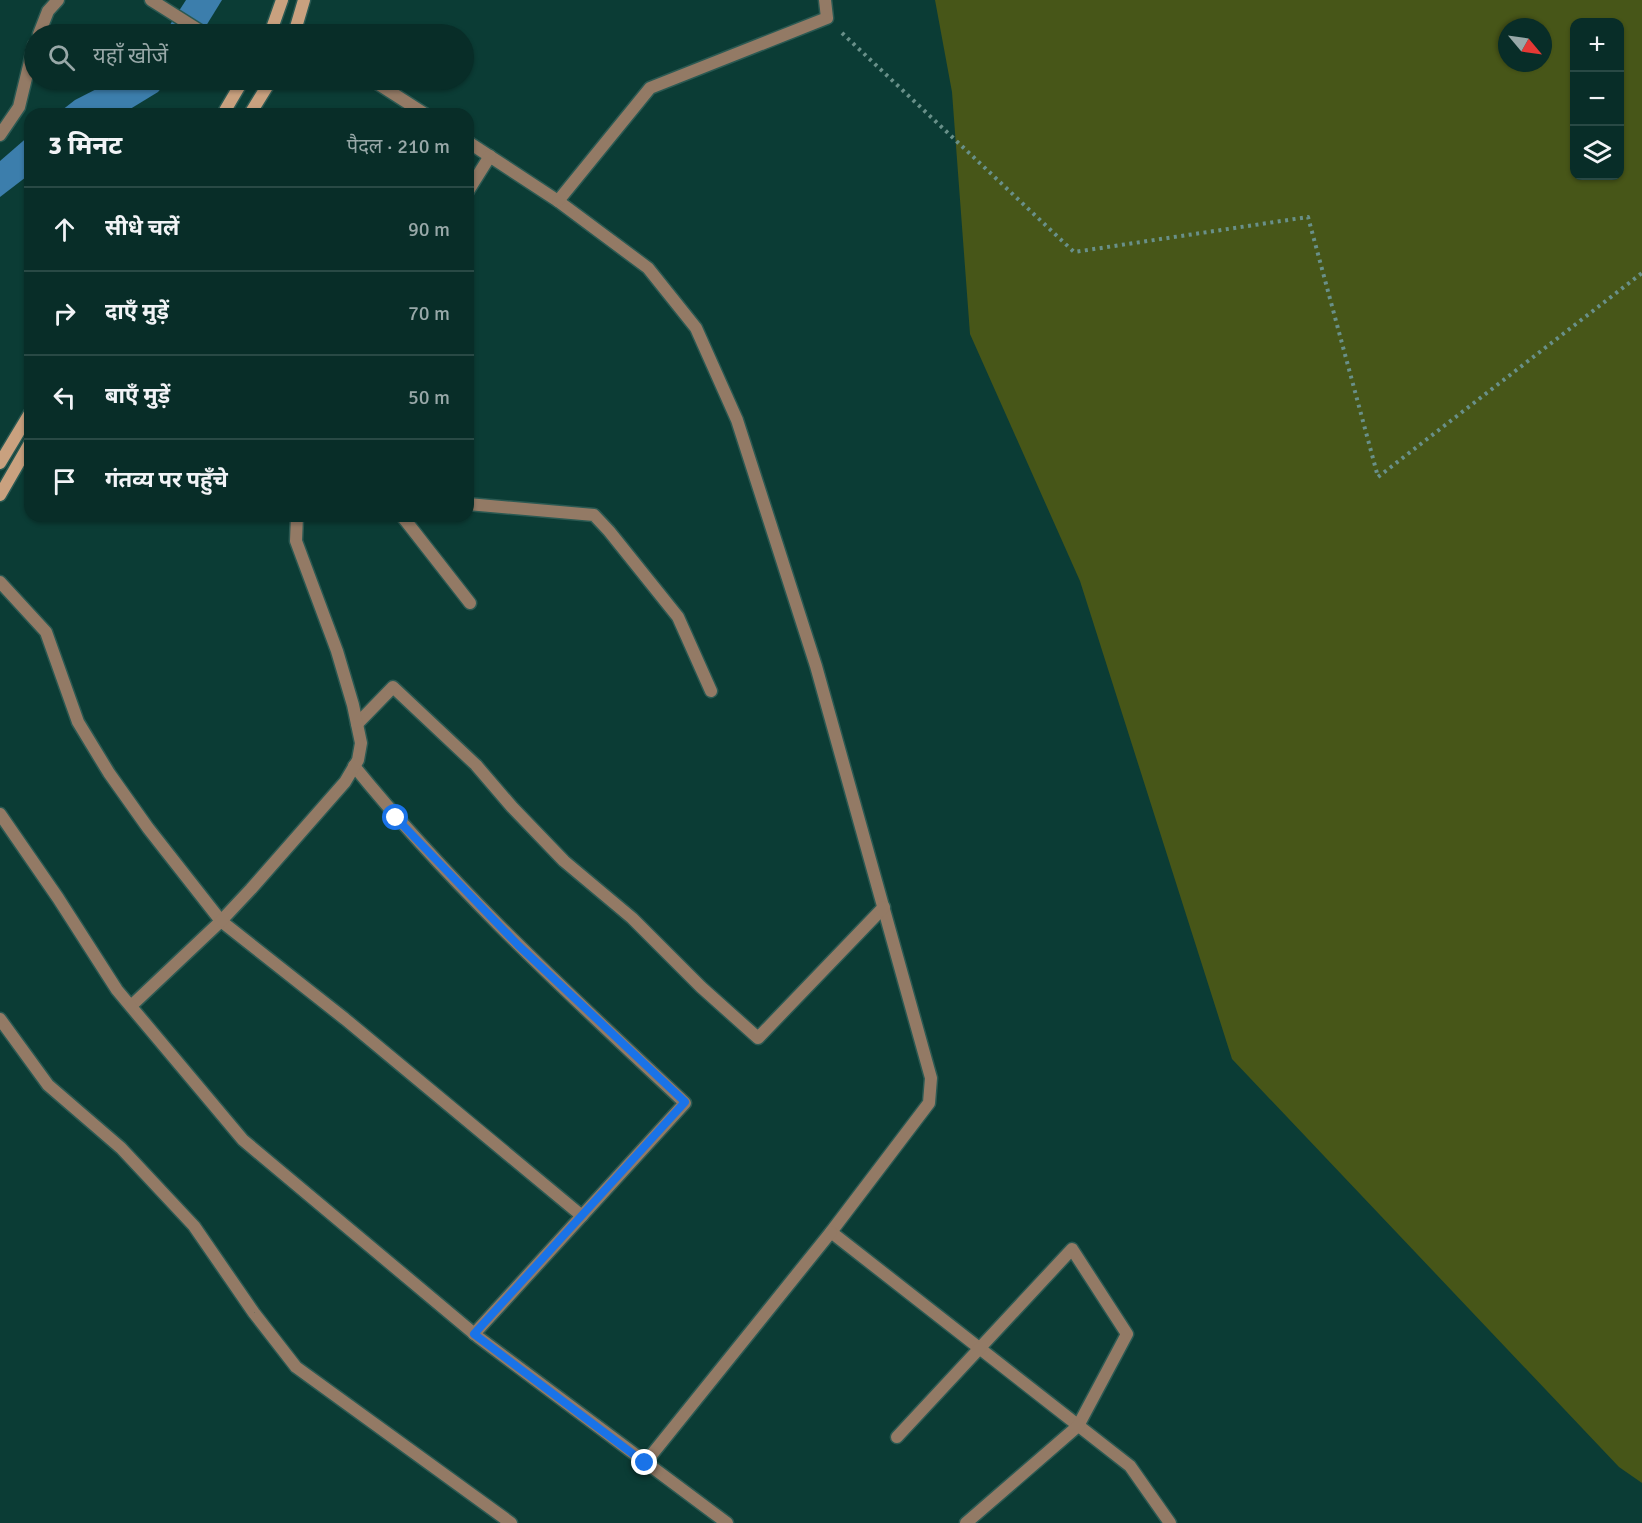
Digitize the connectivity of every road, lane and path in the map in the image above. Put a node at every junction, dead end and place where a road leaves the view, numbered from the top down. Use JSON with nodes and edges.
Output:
{"nodes":[{"id":1,"x":58,"y":0,"type":"edge"},
{"id":2,"x":151,"y":0,"type":"edge"},
{"id":3,"x":282,"y":0,"type":"edge"},
{"id":4,"x":304,"y":0,"type":"edge"},
{"id":5,"x":825,"y":0,"type":"edge"},
{"id":6,"x":827,"y":18,"type":"junction"},
{"id":7,"x":43,"y":24,"type":"edge"},
{"id":8,"x":189,"y":24,"type":"edge"},
{"id":9,"x":274,"y":24,"type":"edge"},
{"id":10,"x":300,"y":24,"type":"edge"},
{"id":11,"x":24,"y":89,"type":"edge"},
{"id":12,"x":237,"y":90,"type":"edge"},
{"id":13,"x":266,"y":90,"type":"edge"},
{"id":14,"x":388,"y":90,"type":"edge"},
{"id":15,"x":227,"y":108,"type":"edge"},
{"id":16,"x":254,"y":108,"type":"edge"},
{"id":17,"x":416,"y":108,"type":"edge"},
{"id":18,"x":0,"y":135,"type":"edge"},
{"id":19,"x":474,"y":146,"type":"edge"},
{"id":20,"x":490,"y":156,"type":"junction"},
{"id":21,"x":474,"y":181,"type":"edge"},
{"id":22,"x":558,"y":201,"type":"junction"},
{"id":23,"x":1642,"y":273,"type":"edge"},
{"id":24,"x":24,"y":423,"type":"edge"},
{"id":25,"x":24,"y":453,"type":"edge"},
{"id":26,"x":0,"y":463,"type":"edge"},
{"id":27,"x":0,"y":495,"type":"edge"},
{"id":28,"x":474,"y":505,"type":"edge"},
{"id":29,"x":297,"y":522,"type":"edge"},
{"id":30,"x":407,"y":522,"type":"edge"},
{"id":31,"x":0,"y":582,"type":"edge"},
{"id":32,"x":470,"y":603,"type":"dead end"},
{"id":33,"x":711,"y":691,"type":"dead end"},
{"id":34,"x":357,"y":724,"type":"junction"},
{"id":35,"x":354,"y":766,"type":"junction"},
{"id":36,"x":0,"y":814,"type":"edge"},
{"id":37,"x":884,"y":907,"type":"junction"},
{"id":38,"x":221,"y":921,"type":"junction"},
{"id":39,"x":131,"y":1006,"type":"junction"},
{"id":40,"x":0,"y":1019,"type":"edge"},
{"id":41,"x":582,"y":1216,"type":"junction"},
{"id":42,"x":831,"y":1232,"type":"junction"},
{"id":43,"x":474,"y":1334,"type":"junction"},
{"id":44,"x":979,"y":1349,"type":"junction"},
{"id":45,"x":1078,"y":1426,"type":"junction"},
{"id":46,"x":897,"y":1437,"type":"dead end"},
{"id":47,"x":645,"y":1463,"type":"junction"},
{"id":48,"x":512,"y":1523,"type":"edge"},
{"id":49,"x":727,"y":1523,"type":"edge"},
{"id":50,"x":966,"y":1523,"type":"edge"},
{"id":51,"x":1170,"y":1523,"type":"edge"}],
"edges":[{"from":1,"to":7,"type":"street"},
{"from":2,"to":8,"type":"street"},
{"from":3,"to":9,"type":"main road"},
{"from":4,"to":10,"type":"main road"},
{"from":5,"to":6,"type":"street"},
{"from":6,"to":22,"type":"street"},
{"from":6,"to":23,"type":"path"},
{"from":11,"to":18,"type":"street"},
{"from":12,"to":15,"type":"main road"},
{"from":13,"to":16,"type":"main road"},
{"from":14,"to":17,"type":"street"},
{"from":19,"to":20,"type":"street"},
{"from":20,"to":21,"type":"street"},
{"from":20,"to":22,"type":"street"},
{"from":22,"to":37,"type":"street"},
{"from":24,"to":26,"type":"main road"},
{"from":25,"to":27,"type":"main road"},
{"from":28,"to":33,"type":"street"},
{"from":29,"to":34,"type":"street"},
{"from":30,"to":32,"type":"street"},
{"from":31,"to":38,"type":"street"},
{"from":34,"to":35,"type":"street"},
{"from":34,"to":37,"type":"street"},
{"from":35,"to":38,"type":"street"},
{"from":35,"to":41,"type":"street"},
{"from":36,"to":39,"type":"street"},
{"from":37,"to":42,"type":"street"},
{"from":38,"to":39,"type":"street"},
{"from":38,"to":41,"type":"street"},
{"from":39,"to":43,"type":"street"},
{"from":40,"to":48,"type":"street"},
{"from":41,"to":43,"type":"street"},
{"from":42,"to":44,"type":"street"},
{"from":42,"to":47,"type":"street"},
{"from":43,"to":47,"type":"street"},
{"from":44,"to":45,"type":"street"},
{"from":44,"to":45,"type":"street"},
{"from":44,"to":46,"type":"street"},
{"from":45,"to":50,"type":"street"},
{"from":45,"to":51,"type":"street"},
{"from":47,"to":49,"type":"street"}]}
